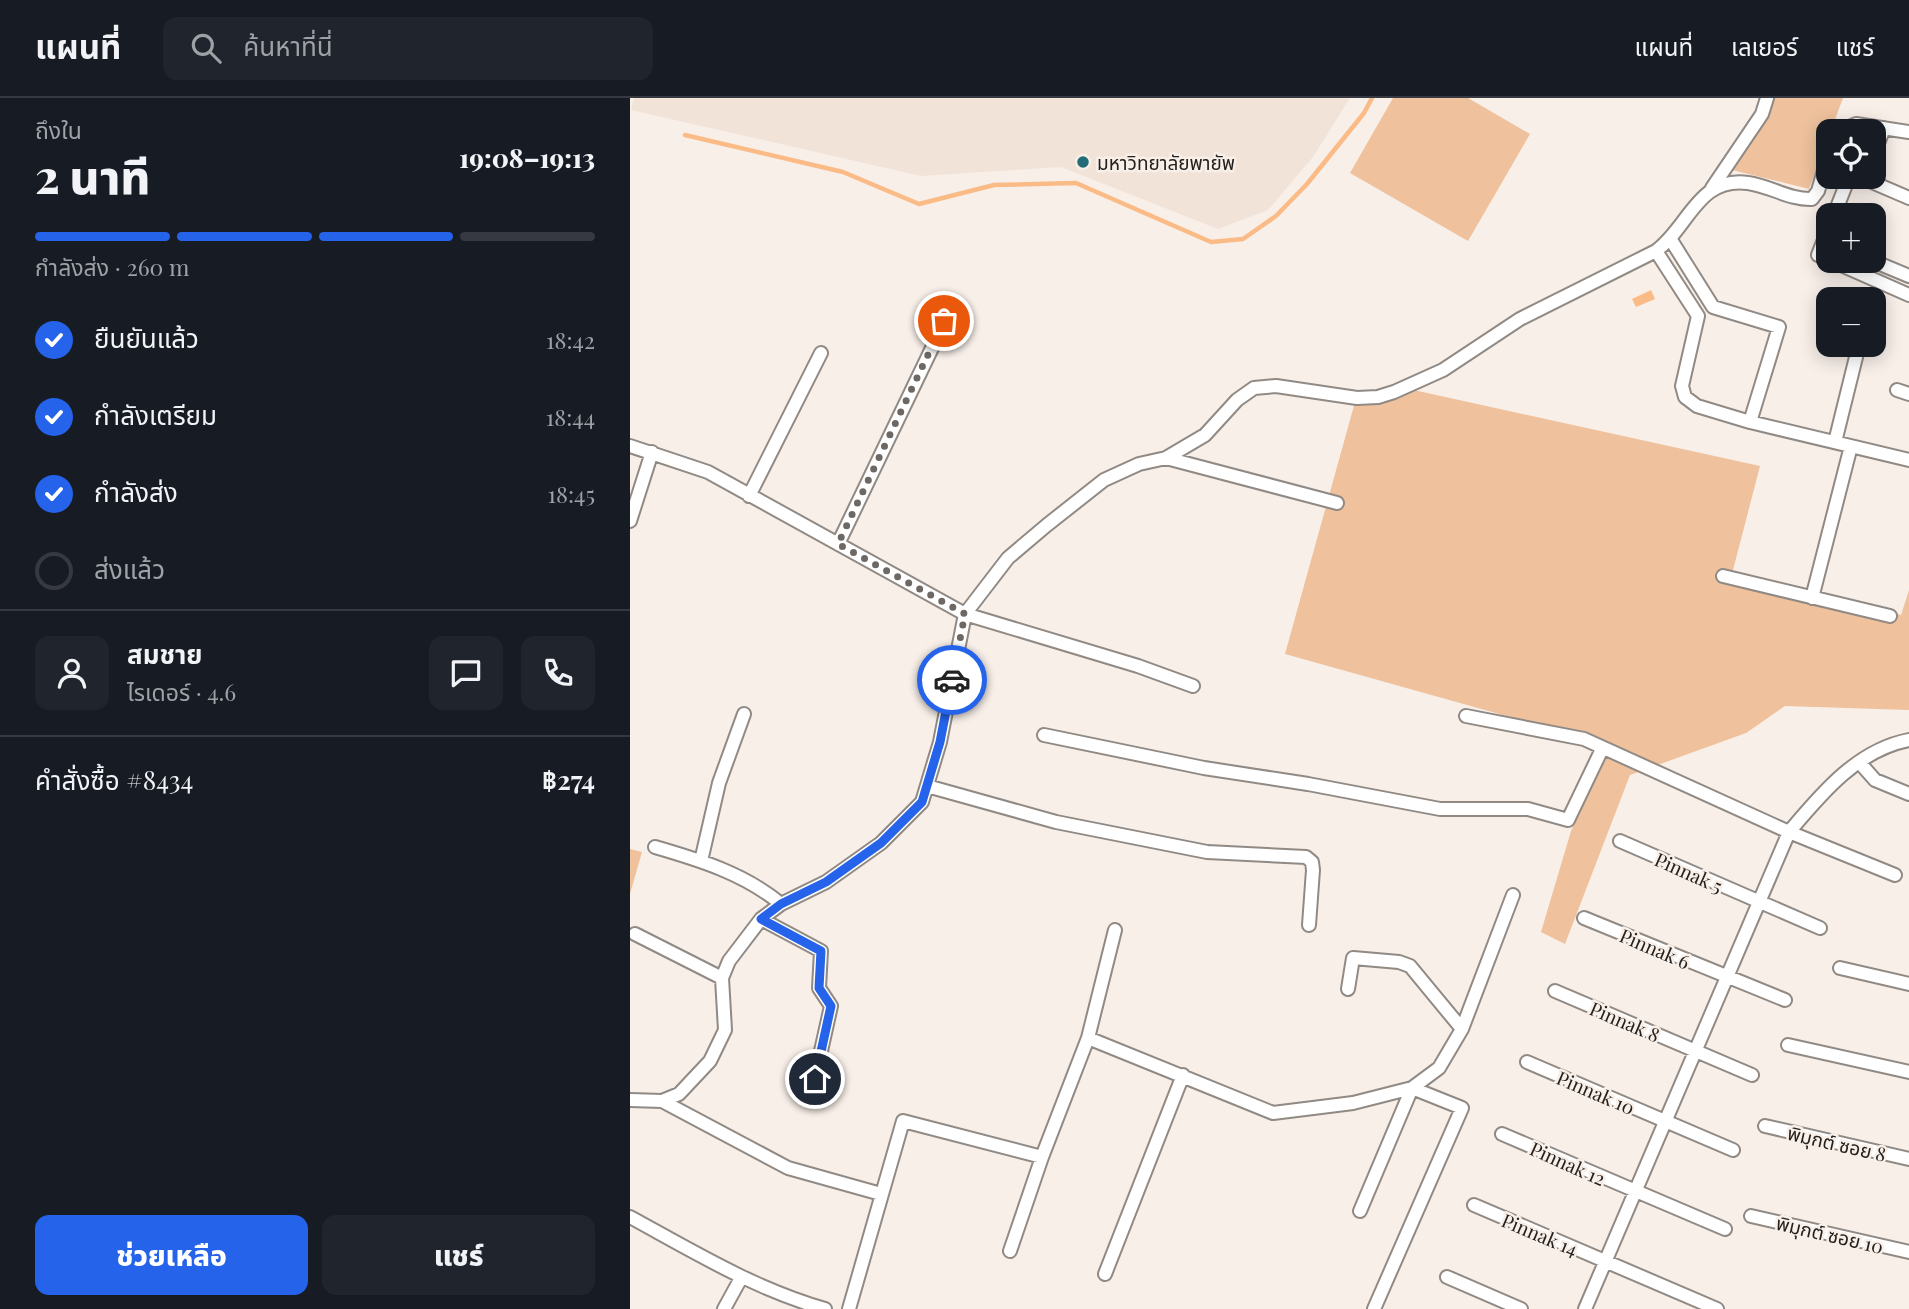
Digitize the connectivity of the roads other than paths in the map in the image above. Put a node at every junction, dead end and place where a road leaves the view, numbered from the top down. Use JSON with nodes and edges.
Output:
{"nodes":[{"id":1,"x":1767,"y":98,"type":"edge"},
{"id":2,"x":1886,"y":128,"type":"edge"},
{"id":3,"x":1909,"y":132,"type":"edge"},
{"id":4,"x":1712,"y":188,"type":"junction"},
{"id":5,"x":1886,"y":188,"type":"edge"},
{"id":6,"x":1819,"y":189,"type":"edge"},
{"id":7,"x":1909,"y":198,"type":"edge"},
{"id":8,"x":1671,"y":240,"type":"junction"},
{"id":9,"x":1656,"y":251,"type":"junction"},
{"id":10,"x":1886,"y":267,"type":"edge"},
{"id":11,"x":1859,"y":273,"type":"edge"},
{"id":12,"x":1909,"y":276,"type":"edge"},
{"id":13,"x":1909,"y":296,"type":"edge"},
{"id":14,"x":944,"y":321,"type":"dead end"},
{"id":15,"x":821,"y":354,"type":"dead end"},
{"id":16,"x":1856,"y":357,"type":"edge"},
{"id":17,"x":1750,"y":422,"type":"junction"},
{"id":18,"x":1835,"y":442,"type":"junction"},
{"id":19,"x":630,"y":446,"type":"edge"},
{"id":20,"x":1852,"y":446,"type":"junction"},
{"id":21,"x":652,"y":452,"type":"junction"},
{"id":22,"x":1166,"y":458,"type":"junction"},
{"id":23,"x":1909,"y":460,"type":"edge"},
{"id":24,"x":749,"y":495,"type":"junction"},
{"id":25,"x":1337,"y":503,"type":"dead end"},
{"id":26,"x":630,"y":521,"type":"edge"},
{"id":27,"x":838,"y":544,"type":"junction"},
{"id":28,"x":1723,"y":576,"type":"dead end"},
{"id":29,"x":1812,"y":598,"type":"junction"},
{"id":30,"x":965,"y":614,"type":"junction"},
{"id":31,"x":1890,"y":617,"type":"dead end"},
{"id":32,"x":1193,"y":686,"type":"dead end"},
{"id":33,"x":744,"y":713,"type":"dead end"},
{"id":34,"x":1466,"y":716,"type":"dead end"},
{"id":35,"x":1044,"y":735,"type":"dead end"},
{"id":36,"x":1909,"y":740,"type":"edge"},
{"id":37,"x":1602,"y":749,"type":"junction"},
{"id":38,"x":1858,"y":762,"type":"junction"},
{"id":39,"x":927,"y":786,"type":"junction"},
{"id":40,"x":1909,"y":794,"type":"edge"},
{"id":41,"x":1789,"y":832,"type":"junction"},
{"id":42,"x":1620,"y":841,"type":"dead end"},
{"id":43,"x":655,"y":847,"type":"dead end"},
{"id":44,"x":701,"y":861,"type":"junction"},
{"id":45,"x":1895,"y":875,"type":"dead end"},
{"id":46,"x":1513,"y":895,"type":"dead end"},
{"id":47,"x":1759,"y":902,"type":"junction"},
{"id":48,"x":781,"y":904,"type":"junction"},
{"id":49,"x":1584,"y":918,"type":"dead end"},
{"id":50,"x":761,"y":919,"type":"junction"},
{"id":51,"x":1309,"y":925,"type":"dead end"},
{"id":52,"x":1820,"y":928,"type":"dead end"},
{"id":53,"x":1115,"y":930,"type":"dead end"},
{"id":54,"x":635,"y":934,"type":"dead end"},
{"id":55,"x":1840,"y":968,"type":"dead end"},
{"id":56,"x":722,"y":978,"type":"junction"},
{"id":57,"x":1726,"y":978,"type":"junction"},
{"id":58,"x":1909,"y":984,"type":"edge"},
{"id":59,"x":1348,"y":989,"type":"dead end"},
{"id":60,"x":1555,"y":991,"type":"dead end"},
{"id":61,"x":1785,"y":1000,"type":"dead end"},
{"id":62,"x":1462,"y":1029,"type":"junction"},
{"id":63,"x":1088,"y":1038,"type":"junction"},
{"id":64,"x":1787,"y":1045,"type":"dead end"},
{"id":65,"x":1696,"y":1050,"type":"junction"},
{"id":66,"x":1527,"y":1062,"type":"dead end"},
{"id":67,"x":1909,"y":1072,"type":"edge"},
{"id":68,"x":1752,"y":1074,"type":"dead end"},
{"id":69,"x":1183,"y":1075,"type":"junction"},
{"id":70,"x":815,"y":1079,"type":"dead end"},
{"id":71,"x":1412,"y":1088,"type":"junction"},
{"id":72,"x":630,"y":1100,"type":"edge"},
{"id":73,"x":662,"y":1101,"type":"junction"},
{"id":74,"x":1665,"y":1121,"type":"junction"},
{"id":75,"x":1765,"y":1126,"type":"dead end"},
{"id":76,"x":1502,"y":1134,"type":"dead end"},
{"id":77,"x":1734,"y":1150,"type":"dead end"},
{"id":78,"x":1042,"y":1157,"type":"junction"},
{"id":79,"x":1909,"y":1159,"type":"edge"},
{"id":80,"x":1635,"y":1192,"type":"junction"},
{"id":81,"x":881,"y":1194,"type":"junction"},
{"id":82,"x":1474,"y":1205,"type":"dead end"},
{"id":83,"x":1360,"y":1211,"type":"dead end"},
{"id":84,"x":1751,"y":1216,"type":"dead end"},
{"id":85,"x":630,"y":1217,"type":"edge"},
{"id":86,"x":1725,"y":1229,"type":"dead end"},
{"id":87,"x":1010,"y":1251,"type":"dead end"},
{"id":88,"x":1909,"y":1252,"type":"edge"},
{"id":89,"x":1605,"y":1262,"type":"junction"},
{"id":90,"x":1105,"y":1274,"type":"dead end"},
{"id":91,"x":1447,"y":1277,"type":"dead end"},
{"id":92,"x":741,"y":1278,"type":"junction"},
{"id":93,"x":724,"y":1309,"type":"edge"},
{"id":94,"x":825,"y":1309,"type":"edge"},
{"id":95,"x":849,"y":1309,"type":"edge"},
{"id":96,"x":1374,"y":1309,"type":"edge"},
{"id":97,"x":1521,"y":1309,"type":"edge"},
{"id":98,"x":1585,"y":1309,"type":"edge"},
{"id":99,"x":1717,"y":1309,"type":"edge"}],
"edges":[{"from":1,"to":4,"type":"street"},
{"from":2,"to":3,"type":"street"},
{"from":4,"to":6,"type":"street"},
{"from":4,"to":8,"type":"street"},
{"from":5,"to":7,"type":"street"},
{"from":8,"to":9,"type":"street"},
{"from":8,"to":17,"type":"street"},
{"from":9,"to":17,"type":"street"},
{"from":9,"to":22,"type":"street"},
{"from":10,"to":12,"type":"street"},
{"from":11,"to":13,"type":"street"},
{"from":14,"to":27,"type":"street"},
{"from":15,"to":24,"type":"street"},
{"from":16,"to":18,"type":"street"},
{"from":17,"to":18,"type":"street"},
{"from":18,"to":20,"type":"street"},
{"from":19,"to":21,"type":"street"},
{"from":20,"to":23,"type":"street"},
{"from":20,"to":29,"type":"street"},
{"from":21,"to":24,"type":"street"},
{"from":21,"to":26,"type":"street"},
{"from":22,"to":25,"type":"street"},
{"from":22,"to":30,"type":"street"},
{"from":24,"to":27,"type":"street"},
{"from":27,"to":30,"type":"street"},
{"from":28,"to":29,"type":"street"},
{"from":29,"to":31,"type":"street"},
{"from":30,"to":32,"type":"street"},
{"from":30,"to":39,"type":"street"},
{"from":33,"to":44,"type":"street"},
{"from":34,"to":37,"type":"street"},
{"from":35,"to":37,"type":"street"},
{"from":36,"to":38,"type":"street"},
{"from":37,"to":41,"type":"street"},
{"from":38,"to":40,"type":"street"},
{"from":38,"to":41,"type":"street"},
{"from":39,"to":48,"type":"street"},
{"from":39,"to":51,"type":"street"},
{"from":41,"to":45,"type":"street"},
{"from":41,"to":47,"type":"street"},
{"from":42,"to":47,"type":"street","name":"Pinnak 5"},
{"from":43,"to":44,"type":"street"},
{"from":44,"to":48,"type":"street"},
{"from":46,"to":62,"type":"street"},
{"from":47,"to":52,"type":"street","name":"Pinnak 5"},
{"from":47,"to":57,"type":"street"},
{"from":48,"to":50,"type":"street"},
{"from":49,"to":57,"type":"street","name":"Pinnak 6"},
{"from":50,"to":56,"type":"street"},
{"from":50,"to":70,"type":"street"},
{"from":53,"to":63,"type":"street"},
{"from":54,"to":56,"type":"street"},
{"from":55,"to":58,"type":"street"},
{"from":56,"to":73,"type":"street"},
{"from":57,"to":61,"type":"street","name":"Pinnak 6"},
{"from":57,"to":65,"type":"street"},
{"from":59,"to":62,"type":"street"},
{"from":60,"to":65,"type":"street","name":"Pinnak 8"},
{"from":62,"to":71,"type":"street"},
{"from":63,"to":69,"type":"street"},
{"from":63,"to":78,"type":"street"},
{"from":64,"to":67,"type":"street"},
{"from":65,"to":68,"type":"street","name":"Pinnak 8"},
{"from":65,"to":74,"type":"street"},
{"from":66,"to":74,"type":"street","name":"Pinnak 10"},
{"from":69,"to":71,"type":"street"},
{"from":69,"to":90,"type":"street"},
{"from":71,"to":83,"type":"street"},
{"from":71,"to":96,"type":"street"},
{"from":72,"to":73,"type":"street"},
{"from":73,"to":81,"type":"street"},
{"from":74,"to":77,"type":"street","name":"Pinnak 10"},
{"from":74,"to":80,"type":"street"},
{"from":75,"to":79,"type":"street","name":"พิมุกต์ ซอย 8"},
{"from":76,"to":80,"type":"street","name":"Pinnak 12"},
{"from":78,"to":81,"type":"street"},
{"from":78,"to":87,"type":"street"},
{"from":80,"to":86,"type":"street","name":"Pinnak 12"},
{"from":80,"to":89,"type":"street"},
{"from":81,"to":95,"type":"street"},
{"from":82,"to":89,"type":"street","name":"Pinnak 14"},
{"from":84,"to":88,"type":"street","name":"พิมุกต์ ซอย 10"},
{"from":85,"to":92,"type":"street"},
{"from":89,"to":98,"type":"street"},
{"from":89,"to":99,"type":"street","name":"Pinnak 14"},
{"from":91,"to":97,"type":"street"},
{"from":92,"to":93,"type":"street"},
{"from":92,"to":94,"type":"street"}]}
